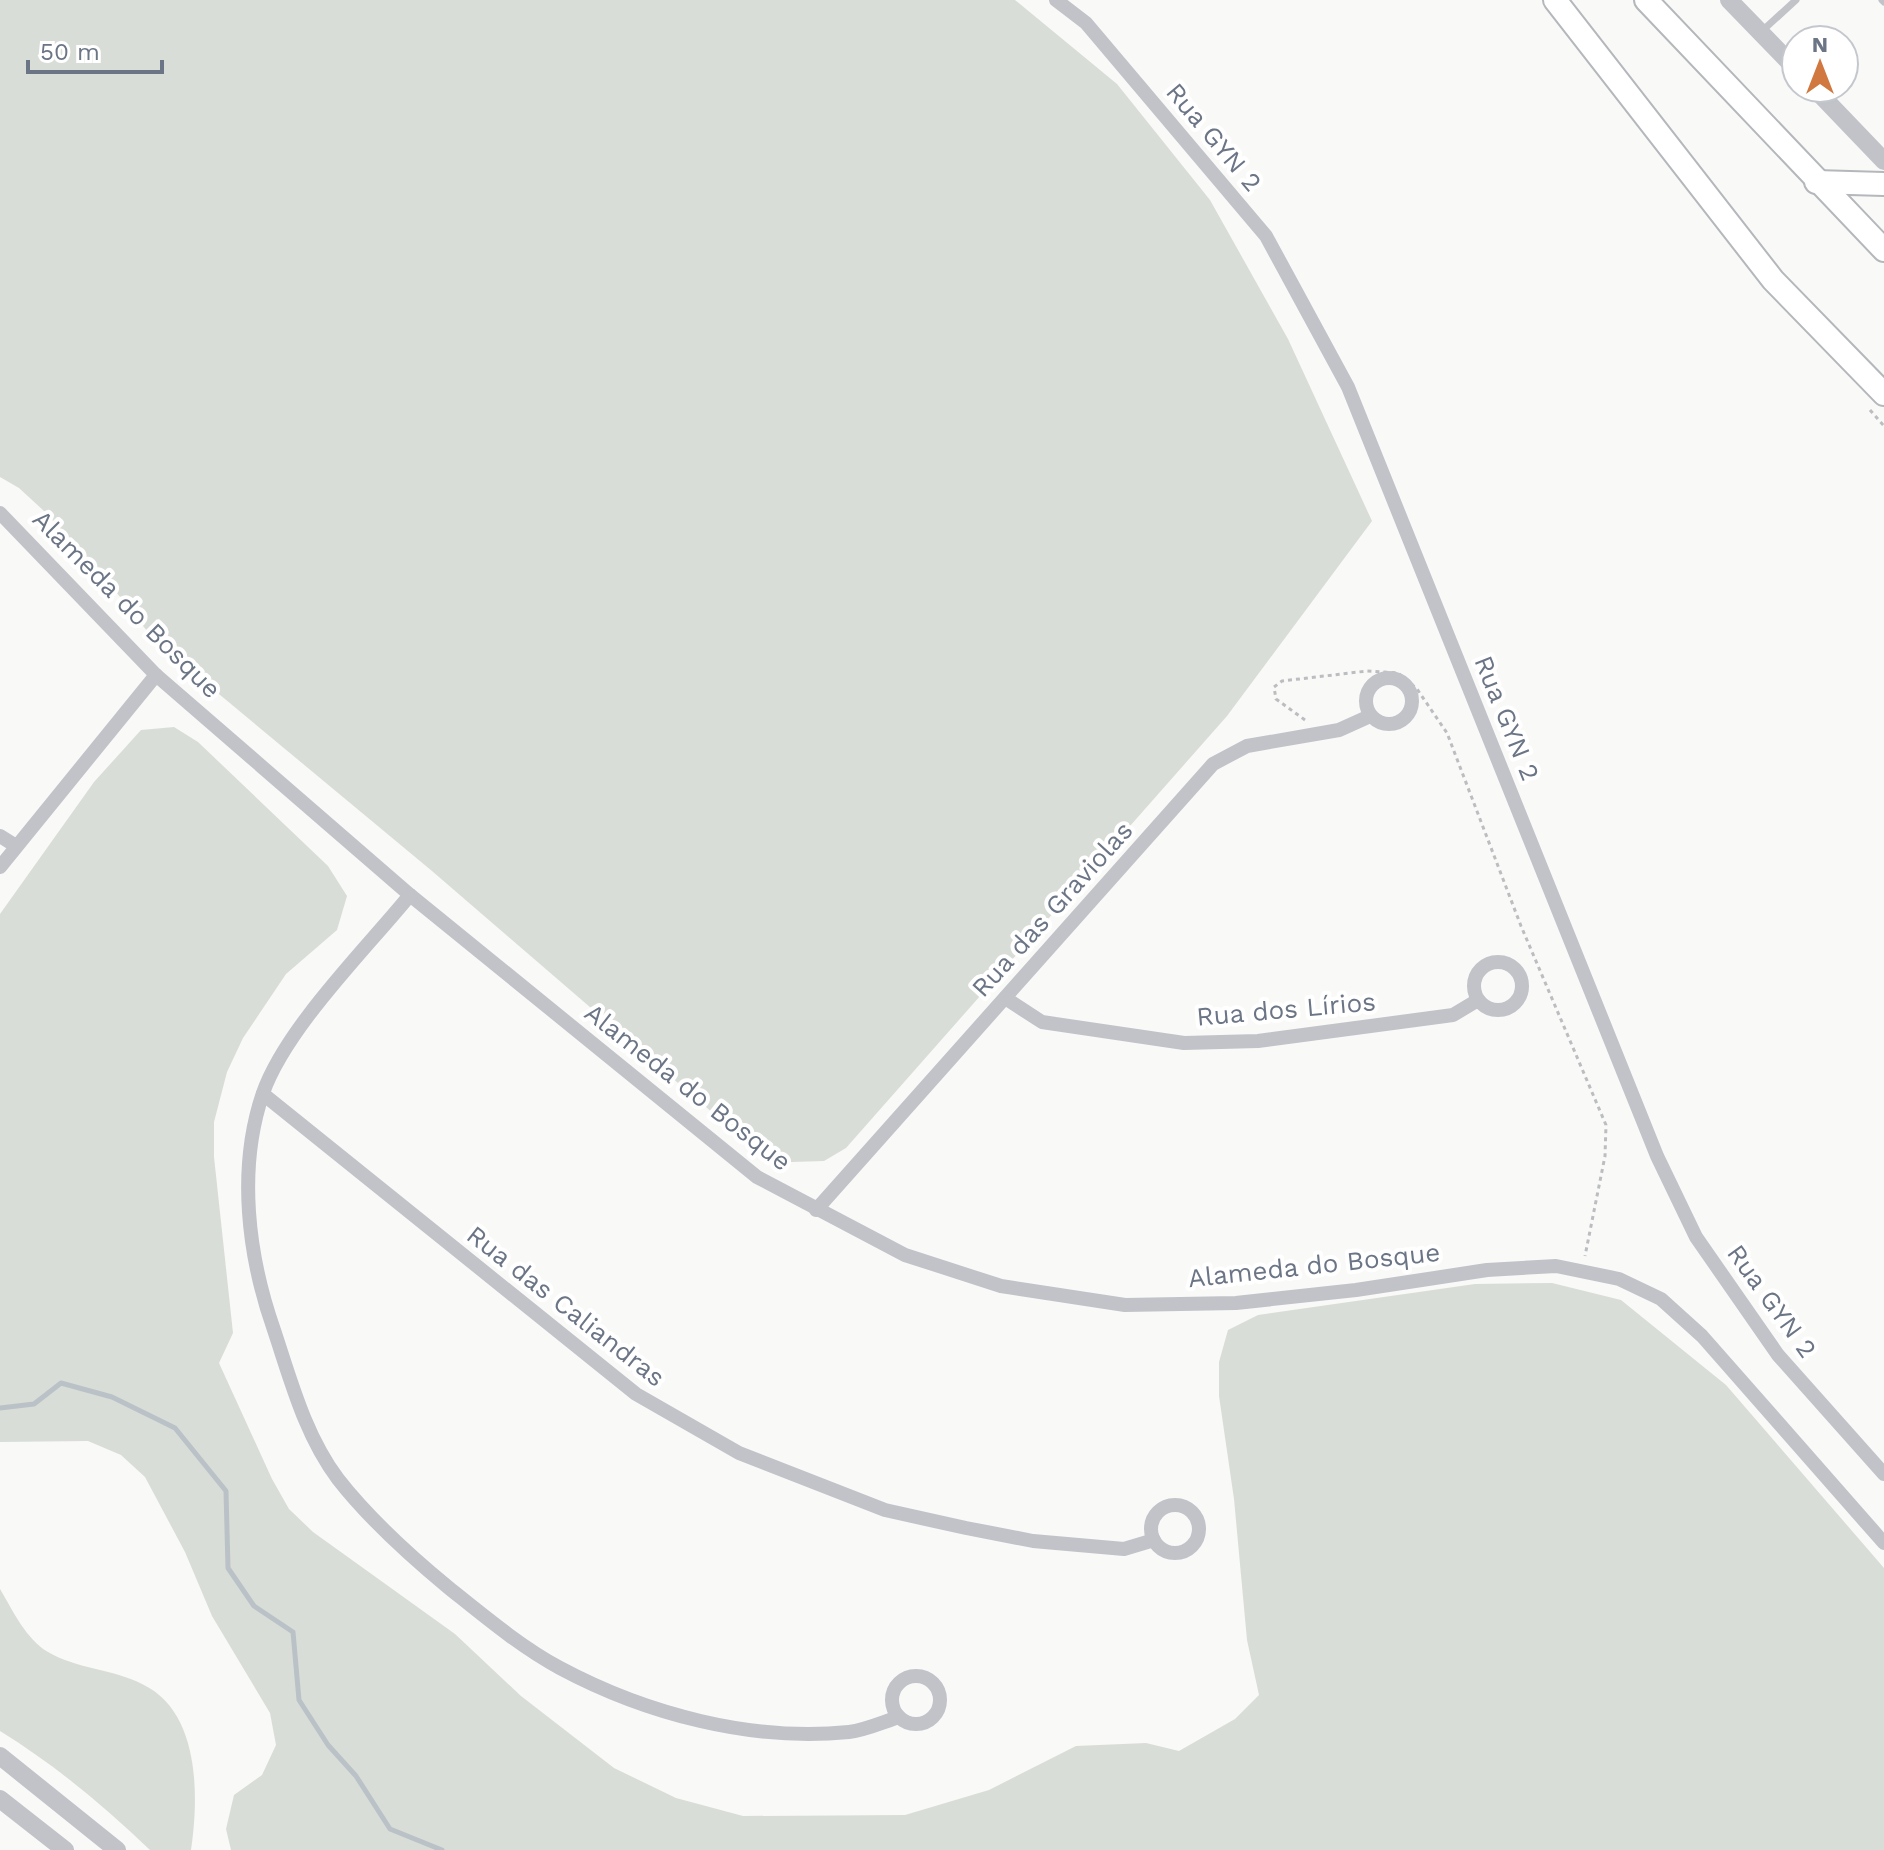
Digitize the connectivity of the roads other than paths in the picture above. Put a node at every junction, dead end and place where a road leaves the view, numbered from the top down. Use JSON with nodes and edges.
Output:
{"nodes":[{"id":1,"x":1056,"y":0,"type":"edge"},
{"id":2,"x":1555,"y":0,"type":"edge"},
{"id":3,"x":1646,"y":0,"type":"edge"},
{"id":4,"x":1662,"y":0,"type":"edge"},
{"id":5,"x":1729,"y":0,"type":"edge"},
{"id":6,"x":1796,"y":0,"type":"edge"},
{"id":7,"x":1673,"y":26,"type":"junction"},
{"id":8,"x":1761,"y":33,"type":"junction"},
{"id":9,"x":1780,"y":53,"type":"edge"},
{"id":10,"x":1829,"y":104,"type":"edge"},
{"id":11,"x":1884,"y":161,"type":"edge"},
{"id":12,"x":1816,"y":182,"type":"junction"},
{"id":13,"x":1884,"y":184,"type":"edge"},
{"id":14,"x":1884,"y":250,"type":"edge"},
{"id":15,"x":1884,"y":394,"type":"edge"},
{"id":16,"x":0,"y":513,"type":"edge"},
{"id":17,"x":156,"y":675,"type":"junction"},
{"id":18,"x":1370,"y":716,"type":"dead end"},
{"id":19,"x":0,"y":836,"type":"edge"},
{"id":20,"x":16,"y":846,"type":"junction"},
{"id":21,"x":0,"y":867,"type":"edge"},
{"id":22,"x":410,"y":895,"type":"junction"},
{"id":23,"x":1005,"y":998,"type":"junction"},
{"id":24,"x":1478,"y":1000,"type":"dead end"},
{"id":25,"x":263,"y":1094,"type":"junction"},
{"id":26,"x":816,"y":1210,"type":"junction"},
{"id":27,"x":1884,"y":1474,"type":"edge"},
{"id":28,"x":1154,"y":1540,"type":"dead end"},
{"id":29,"x":1884,"y":1543,"type":"edge"},
{"id":30,"x":899,"y":1717,"type":"dead end"},
{"id":31,"x":0,"y":1756,"type":"edge"},
{"id":32,"x":0,"y":1799,"type":"edge"},
{"id":33,"x":65,"y":1850,"type":"edge"},
{"id":34,"x":117,"y":1850,"type":"edge"}],
"edges":[{"from":1,"to":27,"type":"street","name":"Rua GYN 2"},
{"from":2,"to":15,"type":"highway"},
{"from":3,"to":7,"type":"highway"},
{"from":4,"to":7,"type":"highway"},
{"from":5,"to":8,"type":"street"},
{"from":6,"to":8,"type":"lane"},
{"from":7,"to":12,"type":"highway"},
{"from":8,"to":9,"type":"street"},
{"from":10,"to":11,"type":"street"},
{"from":12,"to":13,"type":"highway"},
{"from":12,"to":14,"type":"highway"},
{"from":16,"to":17,"type":"street","name":"Alameda do Bosque"},
{"from":17,"to":20,"type":"street"},
{"from":17,"to":22,"type":"street","name":"Alameda do Bosque"},
{"from":18,"to":23,"type":"street","name":"Rua das Graviolas"},
{"from":19,"to":20,"type":"street"},
{"from":20,"to":21,"type":"street"},
{"from":22,"to":25,"type":"street"},
{"from":22,"to":26,"type":"street","name":"Alameda do Bosque"},
{"from":23,"to":24,"type":"street","name":"Rua dos Lírios"},
{"from":23,"to":26,"type":"street","name":"Rua das Graviolas"},
{"from":25,"to":28,"type":"street","name":"Rua das Caliandras"},
{"from":25,"to":30,"type":"street"},
{"from":26,"to":29,"type":"street","name":"Alameda do Bosque"},
{"from":31,"to":34,"type":"street"},
{"from":32,"to":33,"type":"street"}]}
